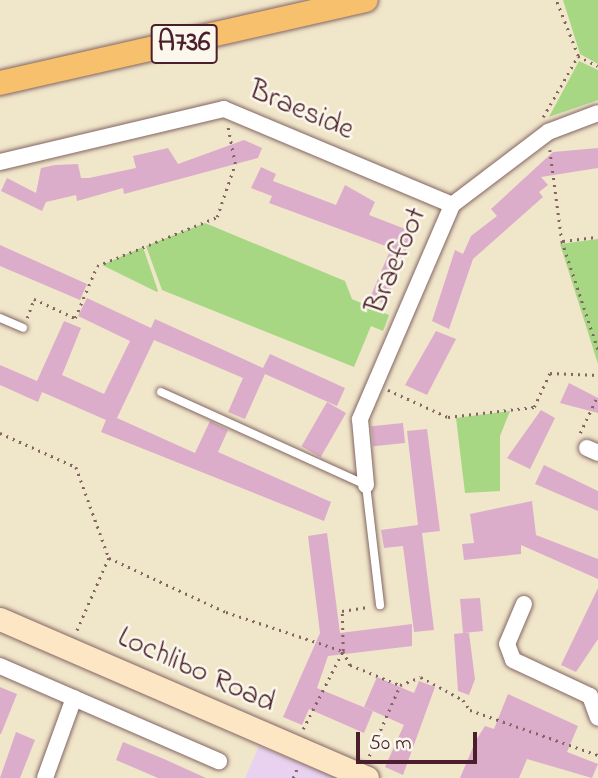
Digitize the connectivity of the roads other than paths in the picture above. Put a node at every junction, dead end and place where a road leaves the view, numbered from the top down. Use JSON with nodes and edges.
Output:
{"nodes":[{"id":1,"x":366,"y":0,"type":"edge"},
{"id":2,"x":0,"y":83,"type":"edge"},
{"id":3,"x":598,"y":113,"type":"edge"},
{"id":4,"x":0,"y":162,"type":"edge"},
{"id":5,"x":452,"y":205,"type":"junction"},
{"id":6,"x":0,"y":318,"type":"edge"},
{"id":7,"x":23,"y":327,"type":"road end"},
{"id":8,"x":160,"y":392,"type":"dead end"},
{"id":9,"x":366,"y":485,"type":"junction"},
{"id":10,"x":524,"y":604,"type":"dead end"},
{"id":11,"x":380,"y":605,"type":"road end"},
{"id":12,"x":0,"y":619,"type":"edge"},
{"id":13,"x":0,"y":666,"type":"edge"},
{"id":14,"x":594,"y":690,"type":"edge"},
{"id":15,"x":74,"y":698,"type":"junction"},
{"id":16,"x":598,"y":718,"type":"edge"},
{"id":17,"x":219,"y":761,"type":"dead end"},
{"id":18,"x":364,"y":777,"type":"edge"},
{"id":19,"x":44,"y":778,"type":"edge"}],
"edges":[{"from":1,"to":2,"type":"main road","number":"A736"},
{"from":3,"to":5,"type":"street","name":"Braefoot"},
{"from":4,"to":5,"type":"street","name":"Braeside"},
{"from":5,"to":9,"type":"street","name":"Braefoot"},
{"from":6,"to":7,"type":"lane"},
{"from":8,"to":9,"type":"lane"},
{"from":9,"to":11,"type":"lane"},
{"from":10,"to":14,"type":"street"},
{"from":12,"to":18,"type":"street","name":"Lochlibo Road"},
{"from":13,"to":15,"type":"street"},
{"from":14,"to":16,"type":"street"},
{"from":15,"to":17,"type":"street"},
{"from":15,"to":19,"type":"street"}]}
